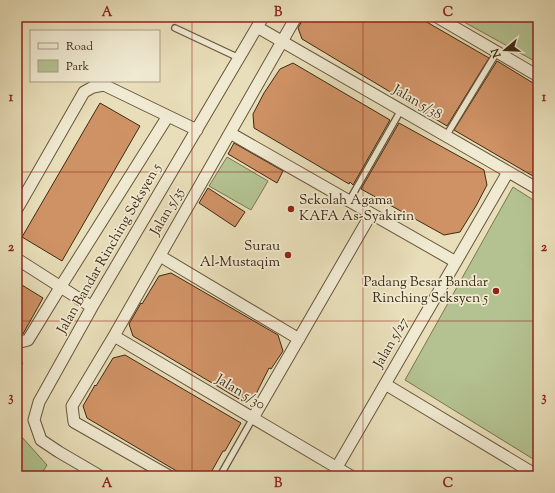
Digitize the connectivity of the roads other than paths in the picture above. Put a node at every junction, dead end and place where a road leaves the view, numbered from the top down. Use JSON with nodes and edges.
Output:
{"nodes":[{"id":1,"x":263,"y":17,"type":"edge"},
{"id":2,"x":296,"y":17,"type":"edge"},
{"id":3,"x":437,"y":17,"type":"edge"},
{"id":4,"x":257,"y":27,"type":"junction"},
{"id":5,"x":175,"y":28,"type":"dead end"},
{"id":6,"x":282,"y":42,"type":"junction"},
{"id":7,"x":497,"y":52,"type":"junction"},
{"id":8,"x":239,"y":58,"type":"junction"},
{"id":9,"x":538,"y":76,"type":"edge"},
{"id":10,"x":401,"y":110,"type":"junction"},
{"id":11,"x":168,"y":116,"type":"junction"},
{"id":12,"x":197,"y":130,"type":"junction"},
{"id":13,"x":230,"y":133,"type":"junction"},
{"id":14,"x":446,"y":137,"type":"junction"},
{"id":15,"x":508,"y":172,"type":"junction"},
{"id":16,"x":538,"y":189,"type":"edge"},
{"id":17,"x":349,"y":201,"type":"junction"},
{"id":18,"x":17,"y":209,"type":"edge"},
{"id":19,"x":371,"y":214,"type":"junction"},
{"id":20,"x":160,"y":256,"type":"junction"},
{"id":21,"x":17,"y":259,"type":"edge"},
{"id":22,"x":456,"y":262,"type":"junction"},
{"id":23,"x":61,"y":286,"type":"junction"},
{"id":24,"x":92,"y":306,"type":"junction"},
{"id":25,"x":114,"y":336,"type":"junction"},
{"id":26,"x":299,"y":339,"type":"junction"},
{"id":27,"x":17,"y":343,"type":"edge"},
{"id":28,"x":386,"y":384,"type":"junction"},
{"id":29,"x":253,"y":418,"type":"junction"},
{"id":30,"x":337,"y":467,"type":"junction"},
{"id":31,"x":100,"y":476,"type":"edge"},
{"id":32,"x":169,"y":476,"type":"edge"},
{"id":33,"x":220,"y":476,"type":"edge"},
{"id":34,"x":352,"y":476,"type":"edge"},
{"id":35,"x":538,"y":476,"type":"edge"}],
"edges":[{"from":1,"to":4,"type":"street","name":"Jalan Bandar Rinching Seksyen 5"},
{"from":2,"to":6,"type":"street","name":"Jalan 5/35"},
{"from":3,"to":7,"type":"street"},
{"from":4,"to":6,"type":"street","name":"Jalan 5/38"},
{"from":4,"to":8,"type":"street","name":"Jalan Bandar Rinching Seksyen 5"},
{"from":5,"to":8,"type":"lane"},
{"from":6,"to":10,"type":"street","name":"Jalan 5/38"},
{"from":6,"to":13,"type":"street","name":"Jalan 5/35"},
{"from":7,"to":9,"type":"street"},
{"from":7,"to":14,"type":"lane"},
{"from":8,"to":12,"type":"street","name":"Jalan Bandar Rinching Seksyen 5"},
{"from":10,"to":14,"type":"street","name":"Jalan 5/38"},
{"from":10,"to":17,"type":"lane"},
{"from":11,"to":12,"type":"street"},
{"from":11,"to":18,"type":"street"},
{"from":11,"to":23,"type":"street"},
{"from":12,"to":24,"type":"street","name":"Jalan Bandar Rinching Seksyen 5"},
{"from":13,"to":17,"type":"street"},
{"from":13,"to":20,"type":"street","name":"Jalan 5/35"},
{"from":14,"to":15,"type":"street","name":"Jalan 5/38"},
{"from":15,"to":16,"type":"street","name":"Jalan 5/38"},
{"from":15,"to":22,"type":"street","name":"Jalan 5/27"},
{"from":17,"to":19,"type":"street"},
{"from":19,"to":22,"type":"street"},
{"from":19,"to":26,"type":"street"},
{"from":20,"to":25,"type":"street","name":"Jalan 5/35"},
{"from":20,"to":26,"type":"street"},
{"from":21,"to":23,"type":"street"},
{"from":22,"to":28,"type":"street","name":"Jalan 5/27"},
{"from":23,"to":24,"type":"street"},
{"from":23,"to":27,"type":"street"},
{"from":24,"to":31,"type":"street","name":"Jalan Bandar Rinching Seksyen 5"},
{"from":25,"to":29,"type":"street","name":"Jalan 5/30"},
{"from":25,"to":32,"type":"street","name":"Jalan 5/35"},
{"from":26,"to":29,"type":"street"},
{"from":28,"to":30,"type":"street","name":"Jalan 5/27"},
{"from":28,"to":35,"type":"street"},
{"from":29,"to":30,"type":"street","name":"Jalan 5/30"},
{"from":29,"to":33,"type":"lane"},
{"from":30,"to":34,"type":"street","name":"Jalan 5/30"}]}
